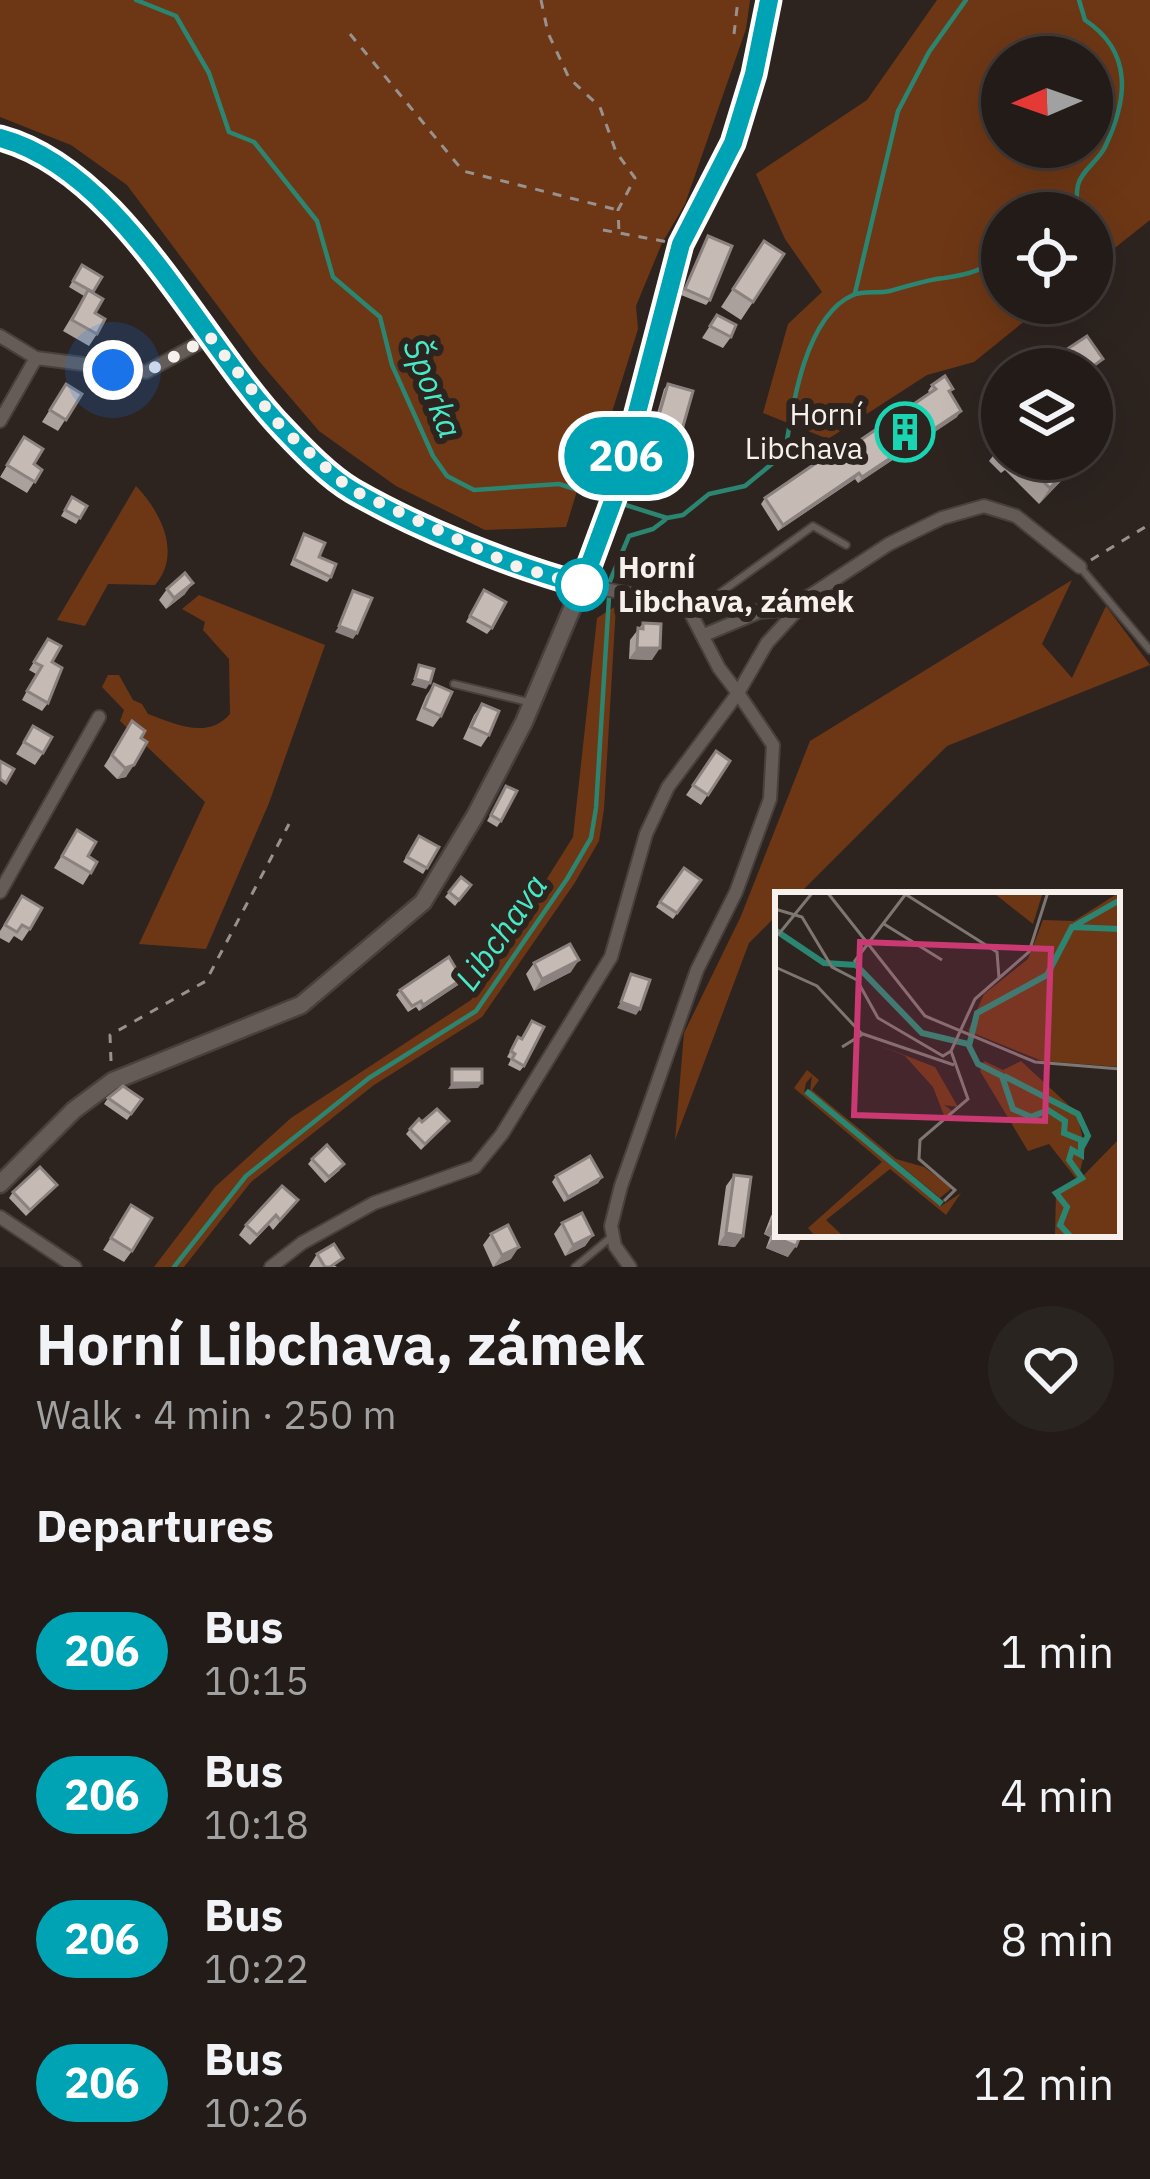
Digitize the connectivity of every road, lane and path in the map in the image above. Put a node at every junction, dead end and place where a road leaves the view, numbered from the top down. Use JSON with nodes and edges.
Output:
{"nodes":[{"id":1,"x":541,"y":0,"type":"edge"},
{"id":2,"x":738,"y":0,"type":"edge"},
{"id":3,"x":769,"y":0,"type":"edge"},
{"id":4,"x":350,"y":34,"type":"dead end"},
{"id":5,"x":734,"y":34,"type":"dead end"},
{"id":6,"x":0,"y":138,"type":"edge"},
{"id":7,"x":618,"y":210,"type":"junction"},
{"id":8,"x":603,"y":230,"type":"dead end"},
{"id":9,"x":620,"y":233,"type":"junction"},
{"id":10,"x":681,"y":244,"type":"junction"},
{"id":11,"x":0,"y":336,"type":"edge"},
{"id":12,"x":210,"y":337,"type":"junction"},
{"id":13,"x":35,"y":358,"type":"junction"},
{"id":14,"x":0,"y":421,"type":"edge"},
{"id":15,"x":1150,"y":524,"type":"edge"},
{"id":16,"x":846,"y":545,"type":"dead end"},
{"id":17,"x":1080,"y":567,"type":"junction"},
{"id":18,"x":591,"y":586,"type":"junction"},
{"id":19,"x":811,"y":595,"type":"junction"},
{"id":20,"x":711,"y":600,"type":"junction"},
{"id":21,"x":686,"y":604,"type":"junction"},
{"id":22,"x":759,"y":612,"type":"junction"},
{"id":23,"x":704,"y":635,"type":"junction"},
{"id":24,"x":1150,"y":650,"type":"edge"},
{"id":25,"x":454,"y":684,"type":"dead end"},
{"id":26,"x":738,"y":693,"type":"junction"},
{"id":27,"x":532,"y":704,"type":"junction"},
{"id":28,"x":99,"y":717,"type":"dead end"},
{"id":29,"x":289,"y":824,"type":"dead end"},
{"id":30,"x":0,"y":892,"type":"edge"},
{"id":31,"x":113,"y":1081,"type":"junction"},
{"id":32,"x":0,"y":1184,"type":"edge"},
{"id":33,"x":0,"y":1217,"type":"edge"},
{"id":34,"x":613,"y":1236,"type":"junction"},
{"id":35,"x":75,"y":1267,"type":"edge"},
{"id":36,"x":271,"y":1267,"type":"edge"},
{"id":37,"x":575,"y":1267,"type":"edge"},
{"id":38,"x":630,"y":1267,"type":"edge"}],
"edges":[{"from":1,"to":7,"type":"path"},
{"from":2,"to":5,"type":"path"},
{"from":3,"to":10,"type":"street"},
{"from":4,"to":7,"type":"path"},
{"from":6,"to":12,"type":"street"},
{"from":7,"to":9,"type":"path"},
{"from":8,"to":9,"type":"path"},
{"from":9,"to":10,"type":"path"},
{"from":10,"to":18,"type":"street"},
{"from":11,"to":13,"type":"street"},
{"from":12,"to":13,"type":"street"},
{"from":12,"to":18,"type":"street"},
{"from":13,"to":14,"type":"street"},
{"from":15,"to":17,"type":"path"},
{"from":16,"to":20,"type":"lane"},
{"from":17,"to":19,"type":"street"},
{"from":17,"to":24,"type":"lane"},
{"from":18,"to":21,"type":"street"},
{"from":18,"to":27,"type":"street"},
{"from":19,"to":22,"type":"street"},
{"from":19,"to":26,"type":"street"},
{"from":20,"to":21,"type":"street"},
{"from":20,"to":22,"type":"street"},
{"from":21,"to":23,"type":"street"},
{"from":22,"to":23,"type":"street"},
{"from":23,"to":26,"type":"street"},
{"from":25,"to":27,"type":"lane"},
{"from":26,"to":34,"type":"street"},
{"from":26,"to":36,"type":"street"},
{"from":27,"to":31,"type":"street"},
{"from":28,"to":30,"type":"street"},
{"from":29,"to":31,"type":"path"},
{"from":31,"to":32,"type":"street"},
{"from":33,"to":35,"type":"street"},
{"from":34,"to":37,"type":"lane"},
{"from":34,"to":38,"type":"street"}]}
